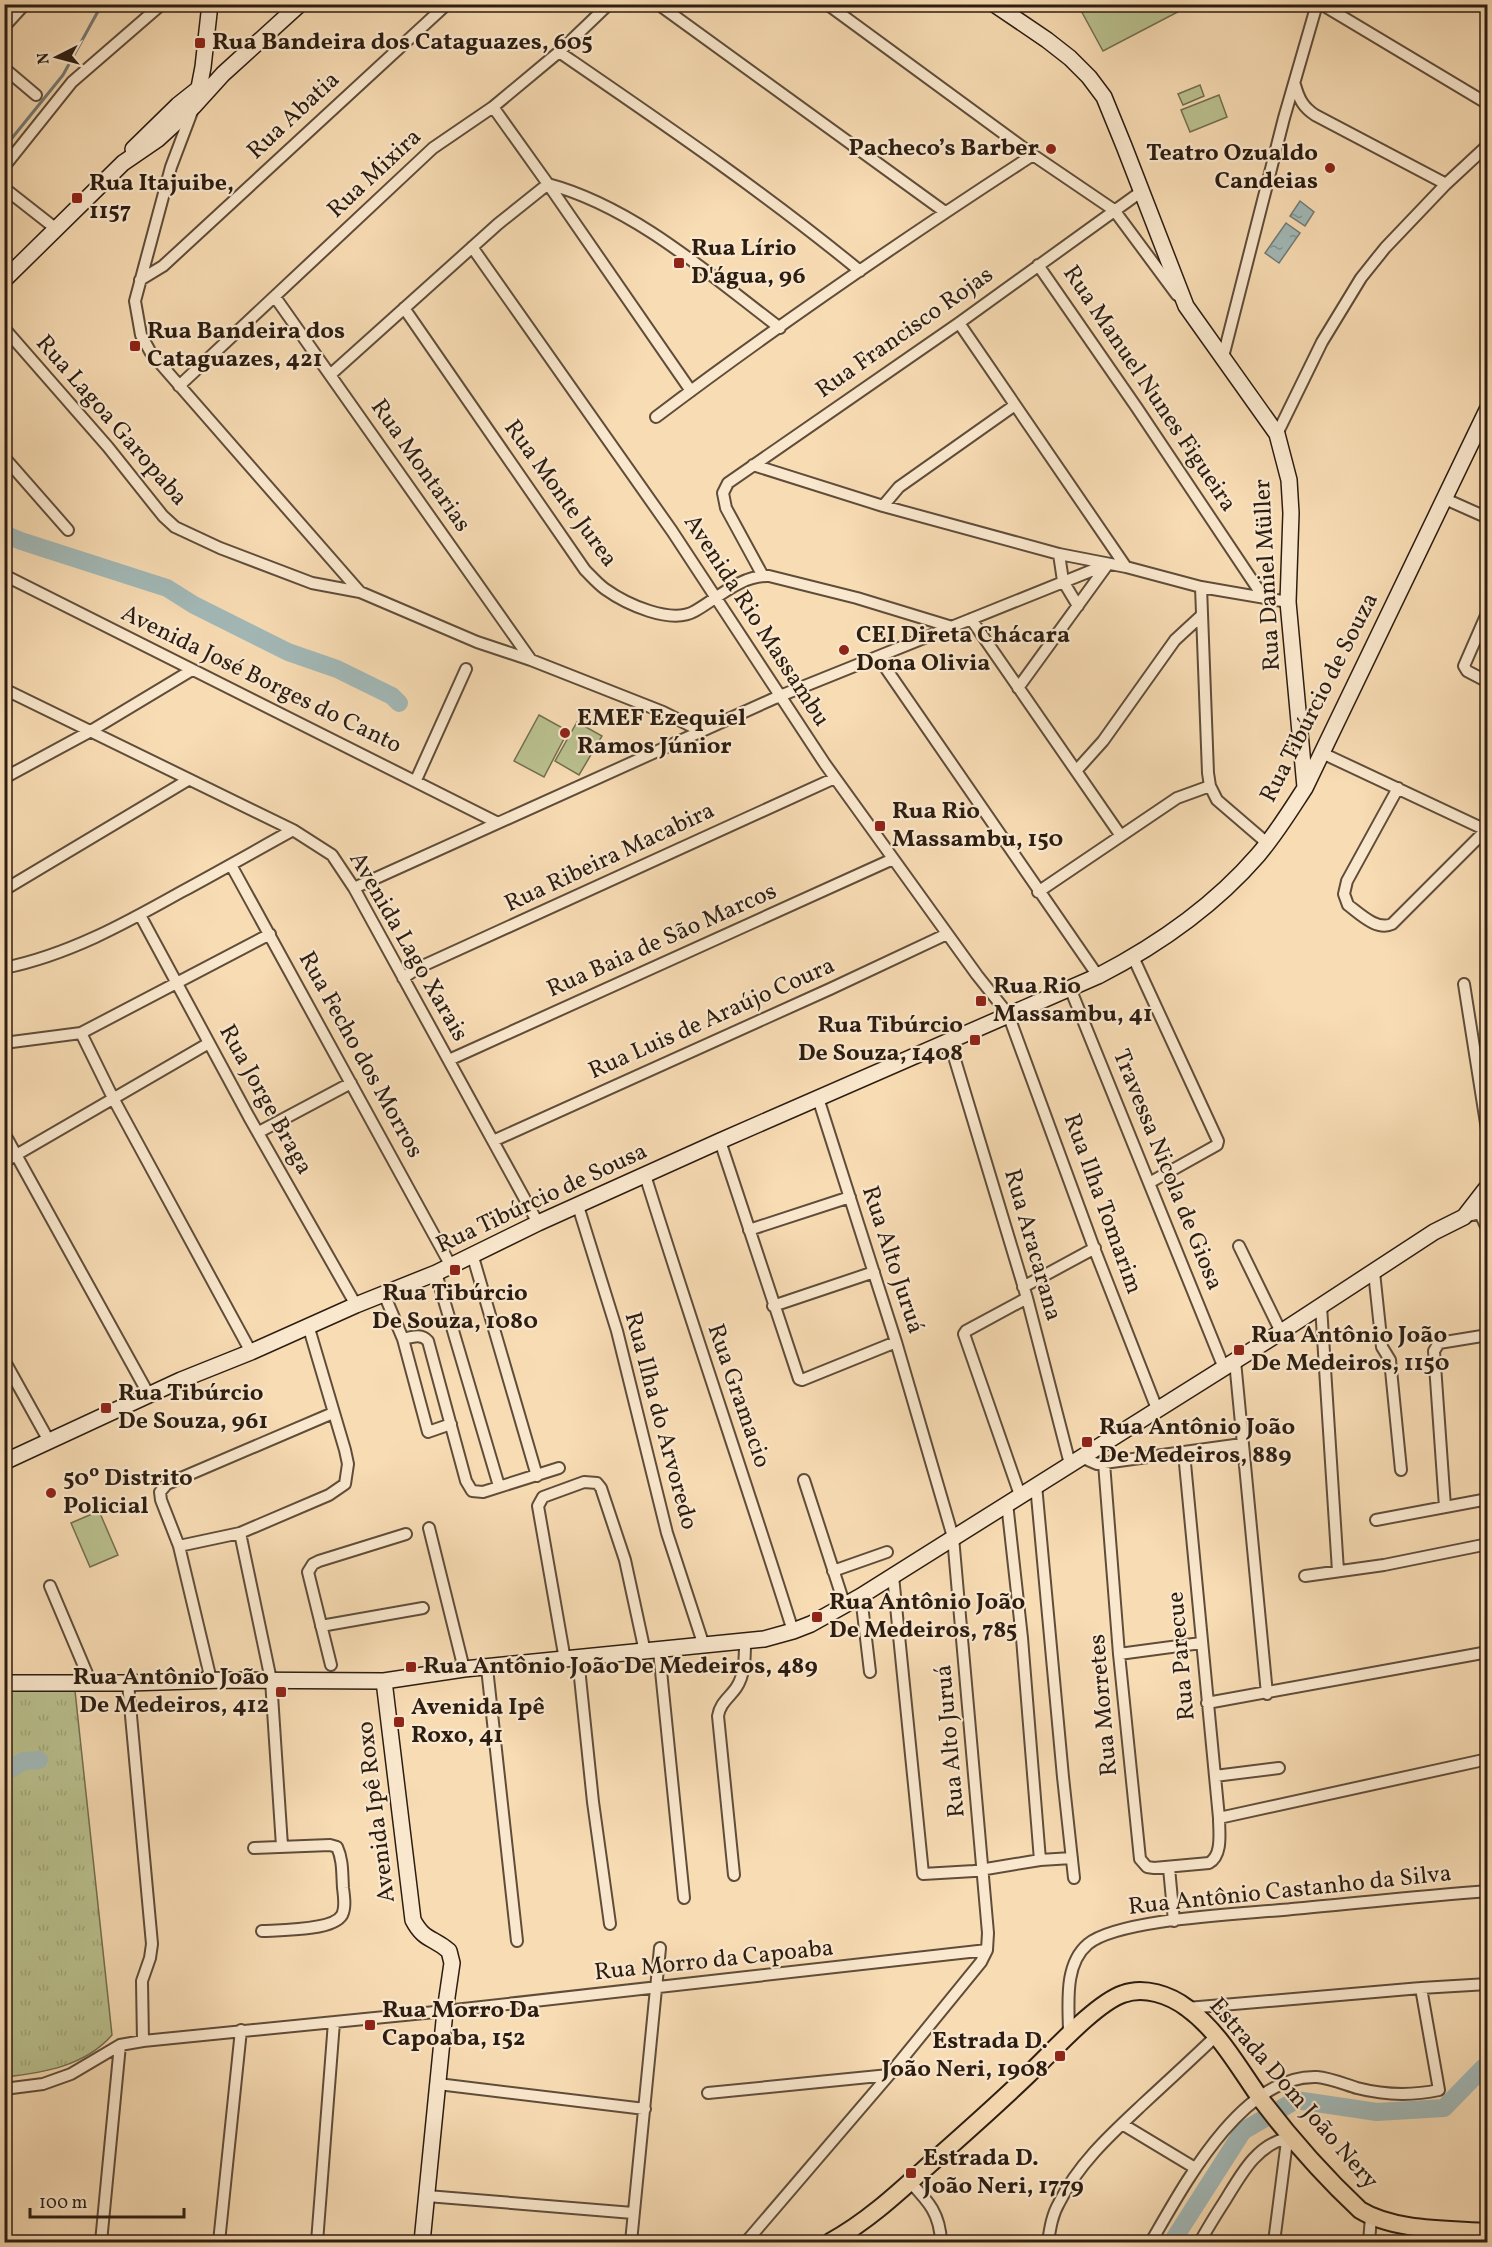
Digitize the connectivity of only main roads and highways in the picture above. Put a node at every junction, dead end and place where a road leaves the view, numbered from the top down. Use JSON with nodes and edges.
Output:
{"nodes":[{"id":1,"x":1488,"y":2232,"type":"edge"},
{"id":2,"x":835,"y":2241,"type":"edge"}],
"edges":[{"from":1,"to":2,"type":"main road","name":"Estrada Dom João Nery"}]}
